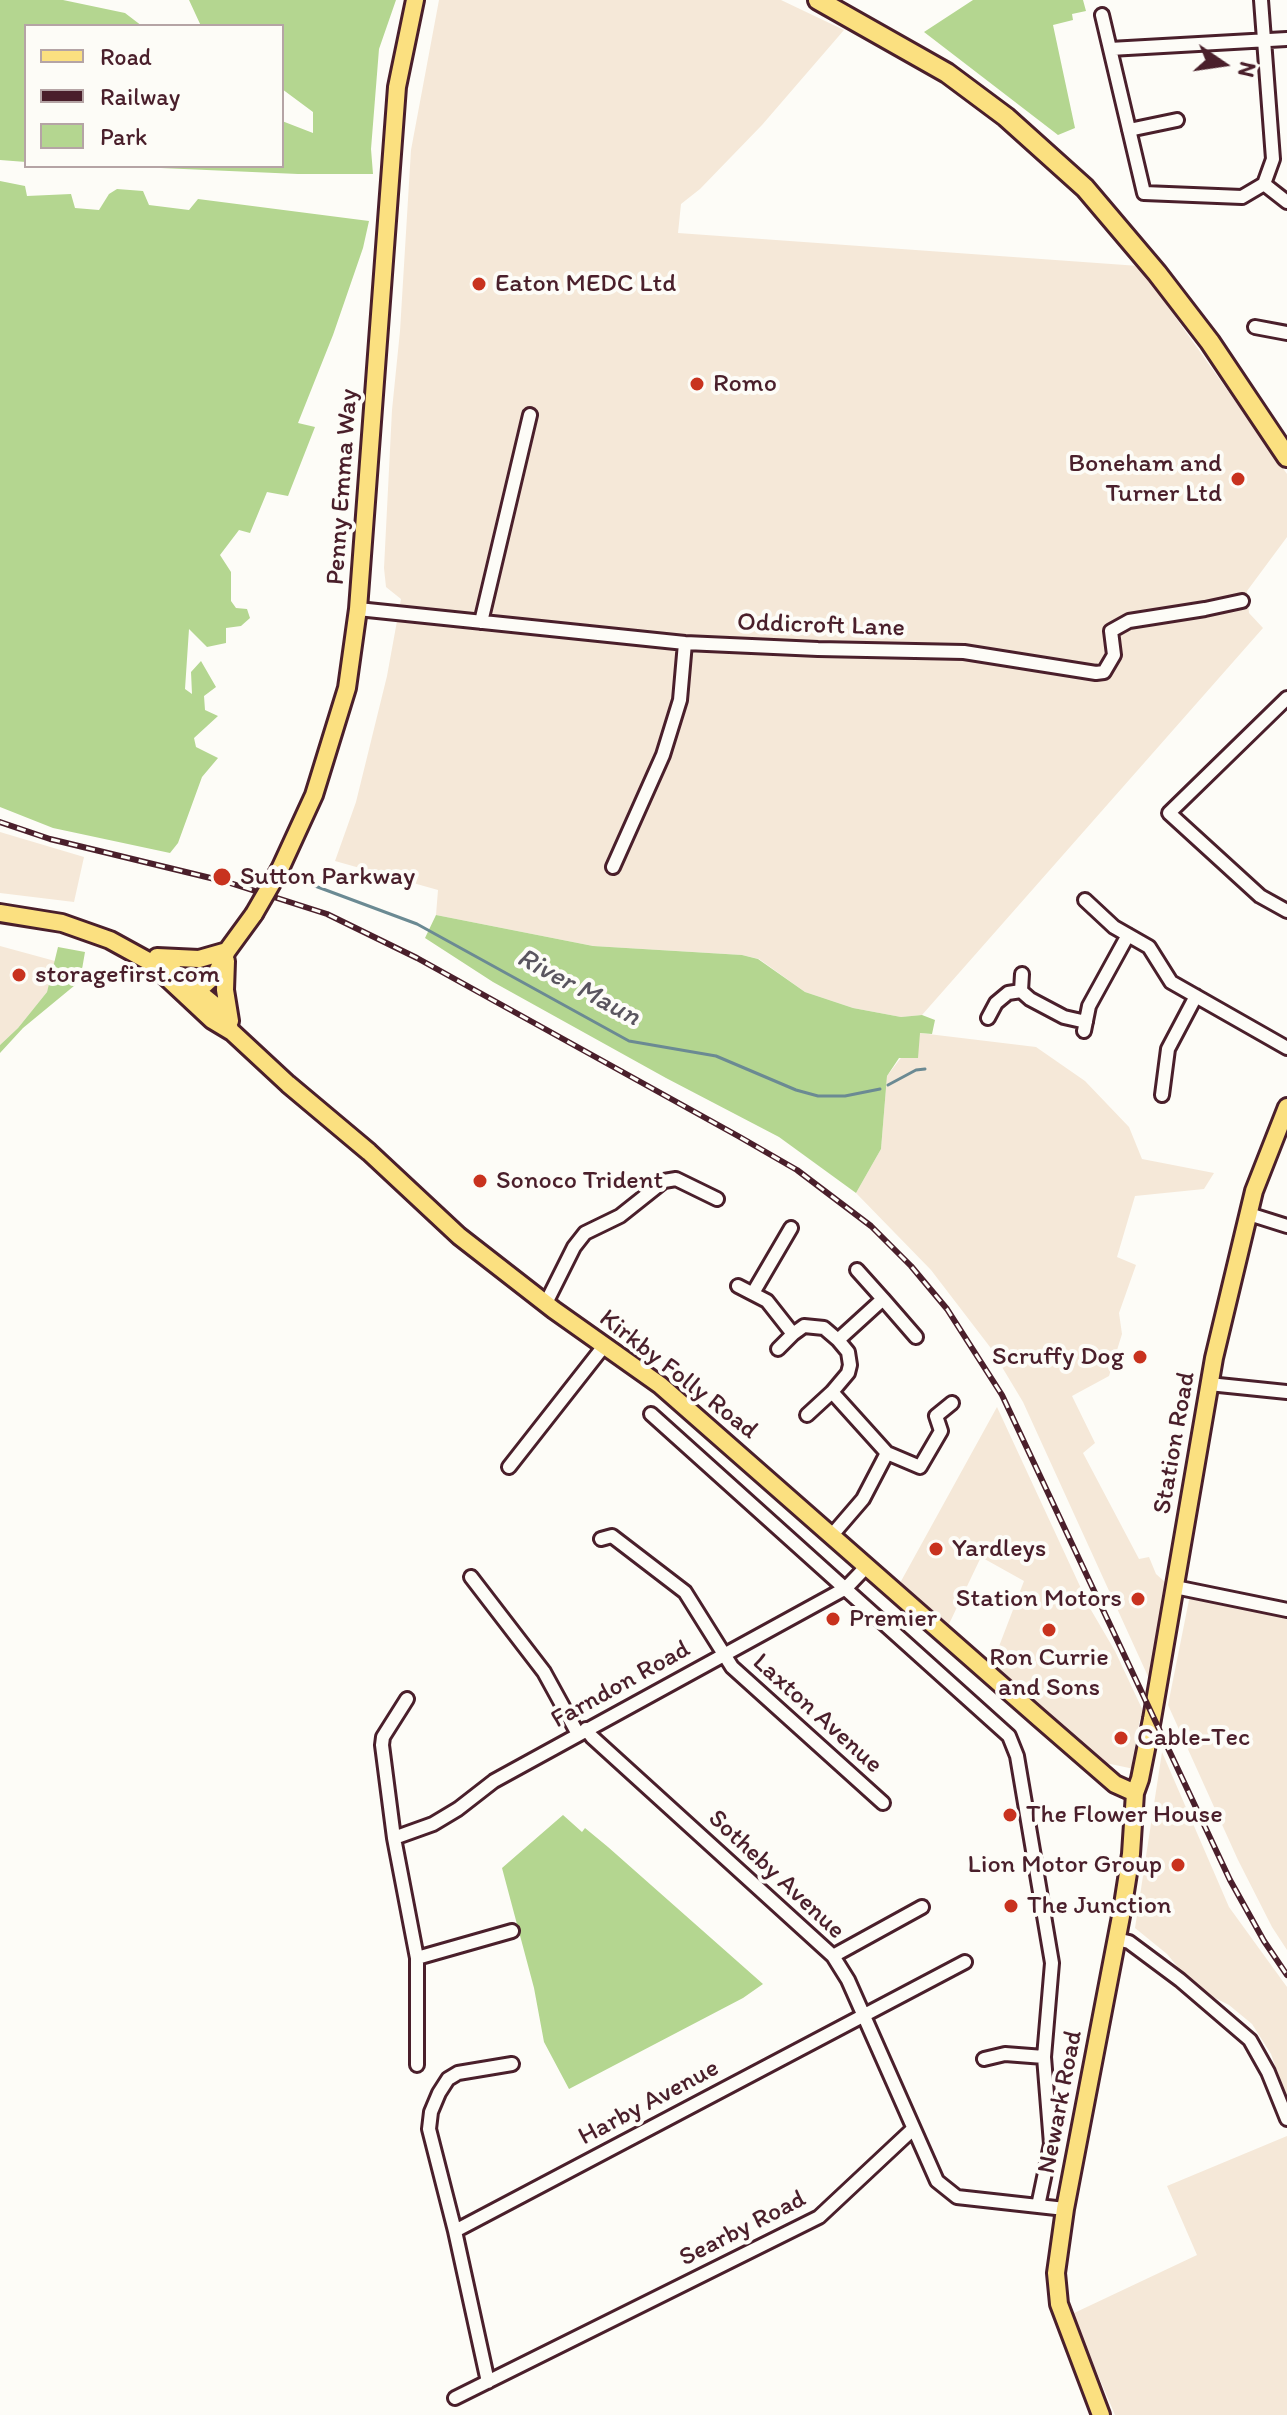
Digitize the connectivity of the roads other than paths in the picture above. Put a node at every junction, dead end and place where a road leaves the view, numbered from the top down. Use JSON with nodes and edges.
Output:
{"nodes":[{"id":1,"x":415,"y":0,"type":"edge"},
{"id":2,"x":818,"y":0,"type":"edge"},
{"id":3,"x":1261,"y":0,"type":"edge"},
{"id":4,"x":1102,"y":15,"type":"dead end"},
{"id":5,"x":1265,"y":39,"type":"junction"},
{"id":6,"x":1287,"y":39,"type":"edge"},
{"id":7,"x":1110,"y":49,"type":"junction"},
{"id":8,"x":1177,"y":120,"type":"dead end"},
{"id":9,"x":1129,"y":130,"type":"junction"},
{"id":10,"x":1264,"y":184,"type":"junction"},
{"id":11,"x":1287,"y":202,"type":"edge"},
{"id":12,"x":1255,"y":327,"type":"dead end"},
{"id":13,"x":1287,"y":333,"type":"edge"},
{"id":14,"x":530,"y":415,"type":"dead end"},
{"id":15,"x":1287,"y":457,"type":"edge"},
{"id":16,"x":1242,"y":601,"type":"dead end"},
{"id":17,"x":358,"y":609,"type":"junction"},
{"id":18,"x":481,"y":622,"type":"junction"},
{"id":19,"x":685,"y":643,"type":"junction"},
{"id":20,"x":1287,"y":698,"type":"edge"},
{"id":21,"x":613,"y":867,"type":"dead end"},
{"id":22,"x":1085,"y":900,"type":"dead end"},
{"id":23,"x":1287,"y":911,"type":"edge"},
{"id":24,"x":0,"y":913,"type":"edge"},
{"id":25,"x":1128,"y":935,"type":"junction"},
{"id":26,"x":227,"y":951,"type":"junction"},
{"id":27,"x":143,"y":958,"type":"junction"},
{"id":28,"x":1022,"y":974,"type":"dead end"},
{"id":29,"x":1021,"y":991,"type":"junction"},
{"id":30,"x":192,"y":992,"type":"junction"},
{"id":31,"x":1196,"y":996,"type":"junction"},
{"id":32,"x":988,"y":1018,"type":"dead end"},
{"id":33,"x":232,"y":1032,"type":"junction"},
{"id":34,"x":1287,"y":1048,"type":"edge"},
{"id":35,"x":1162,"y":1095,"type":"dead end"},
{"id":36,"x":1287,"y":1107,"type":"edge"},
{"id":37,"x":717,"y":1199,"type":"dead end"},
{"id":38,"x":1249,"y":1214,"type":"junction"},
{"id":39,"x":1287,"y":1226,"type":"edge"},
{"id":40,"x":791,"y":1228,"type":"dead end"},
{"id":41,"x":857,"y":1270,"type":"dead end"},
{"id":42,"x":738,"y":1286,"type":"dead end"},
{"id":43,"x":753,"y":1293,"type":"junction"},
{"id":44,"x":883,"y":1299,"type":"junction"},
{"id":45,"x":546,"y":1303,"type":"junction"},
{"id":46,"x":793,"y":1334,"type":"junction"},
{"id":47,"x":916,"y":1337,"type":"dead end"},
{"id":48,"x":838,"y":1340,"type":"junction"},
{"id":49,"x":604,"y":1346,"type":"junction"},
{"id":50,"x":778,"y":1349,"type":"dead end"},
{"id":51,"x":1209,"y":1384,"type":"junction"},
{"id":52,"x":832,"y":1392,"type":"junction"},
{"id":53,"x":1287,"y":1392,"type":"edge"},
{"id":54,"x":952,"y":1403,"type":"dead end"},
{"id":55,"x":651,"y":1414,"type":"dead end"},
{"id":56,"x":807,"y":1415,"type":"dead end"},
{"id":57,"x":887,"y":1453,"type":"junction"},
{"id":58,"x":509,"y":1467,"type":"dead end"},
{"id":59,"x":832,"y":1535,"type":"junction"},
{"id":60,"x":601,"y":1539,"type":"dead end"},
{"id":61,"x":867,"y":1566,"type":"junction"},
{"id":62,"x":471,"y":1577,"type":"dead end"},
{"id":63,"x":1175,"y":1587,"type":"junction"},
{"id":64,"x":846,"y":1588,"type":"junction"},
{"id":65,"x":1287,"y":1610,"type":"edge"},
{"id":66,"x":724,"y":1655,"type":"junction"},
{"id":67,"x":407,"y":1699,"type":"dead end"},
{"id":68,"x":582,"y":1731,"type":"junction"},
{"id":69,"x":1135,"y":1793,"type":"junction"},
{"id":70,"x":883,"y":1803,"type":"dead end"},
{"id":71,"x":394,"y":1838,"type":"junction"},
{"id":72,"x":1035,"y":1863,"type":"joint"},
{"id":73,"x":922,"y":1907,"type":"dead end"},
{"id":74,"x":512,"y":1931,"type":"dead end"},
{"id":75,"x":1116,"y":1939,"type":"junction"},
{"id":76,"x":833,"y":1956,"type":"junction"},
{"id":77,"x":417,"y":1958,"type":"junction"},
{"id":78,"x":965,"y":1962,"type":"dead end"},
{"id":79,"x":864,"y":2015,"type":"junction"},
{"id":80,"x":1044,"y":2057,"type":"junction"},
{"id":81,"x":984,"y":2059,"type":"dead end"},
{"id":82,"x":512,"y":2064,"type":"dead end"},
{"id":83,"x":417,"y":2065,"type":"dead end"},
{"id":84,"x":1287,"y":2119,"type":"edge"},
{"id":85,"x":913,"y":2129,"type":"junction"},
{"id":86,"x":1038,"y":2206,"type":"junction"},
{"id":87,"x":1065,"y":2209,"type":"junction"},
{"id":88,"x":455,"y":2231,"type":"junction"},
{"id":89,"x":488,"y":2382,"type":"junction"},
{"id":90,"x":455,"y":2398,"type":"dead end"},
{"id":91,"x":1101,"y":2415,"type":"edge"}],
"edges":[{"from":1,"to":17,"type":"main road","name":"Penny Emma Way"},
{"from":2,"to":15,"type":"highway"},
{"from":3,"to":5,"type":"street"},
{"from":4,"to":7,"type":"street"},
{"from":5,"to":6,"type":"street"},
{"from":5,"to":7,"type":"street"},
{"from":5,"to":10,"type":"street"},
{"from":7,"to":9,"type":"street"},
{"from":8,"to":9,"type":"street"},
{"from":9,"to":10,"type":"street"},
{"from":10,"to":11,"type":"street"},
{"from":12,"to":13,"type":"street"},
{"from":14,"to":18,"type":"street"},
{"from":16,"to":19,"type":"street","name":"Oddicroft Lane"},
{"from":17,"to":18,"type":"street","name":"Oddicroft Lane"},
{"from":17,"to":26,"type":"main road","name":"Penny Emma Way","bridge":true},
{"from":18,"to":19,"type":"street","name":"Oddicroft Lane"},
{"from":19,"to":21,"type":"street"},
{"from":20,"to":23,"type":"street"},
{"from":22,"to":25,"type":"street"},
{"from":24,"to":27,"type":"main road","name":"Kirkby Folly Road"},
{"from":25,"to":29,"type":"street"},
{"from":25,"to":31,"type":"street"},
{"from":26,"to":27,"type":"main road"},
{"from":26,"to":30,"type":"main road","name":"Penny Emma Way"},
{"from":26,"to":33,"type":"main road"},
{"from":27,"to":30,"type":"main road","name":"Kirkby Folly Road"},
{"from":28,"to":29,"type":"street"},
{"from":29,"to":32,"type":"street"},
{"from":30,"to":33,"type":"main road","name":"Kirkby Folly Road"},
{"from":31,"to":34,"type":"street"},
{"from":31,"to":35,"type":"street"},
{"from":33,"to":45,"type":"main road","name":"Kirkby Folly Road"},
{"from":36,"to":38,"type":"main road","name":"Station Road"},
{"from":37,"to":45,"type":"street"},
{"from":38,"to":39,"type":"street"},
{"from":38,"to":51,"type":"main road","name":"Station Road"},
{"from":40,"to":43,"type":"street"},
{"from":41,"to":44,"type":"street"},
{"from":42,"to":43,"type":"street"},
{"from":43,"to":46,"type":"street"},
{"from":44,"to":47,"type":"street"},
{"from":44,"to":48,"type":"street"},
{"from":45,"to":49,"type":"main road","name":"Kirkby Folly Road"},
{"from":46,"to":48,"type":"street"},
{"from":46,"to":50,"type":"street"},
{"from":48,"to":52,"type":"street"},
{"from":49,"to":58,"type":"street"},
{"from":49,"to":59,"type":"main road","name":"Kirkby Folly Road"},
{"from":51,"to":53,"type":"street"},
{"from":51,"to":63,"type":"main road","name":"Station Road"},
{"from":52,"to":56,"type":"street"},
{"from":52,"to":57,"type":"street"},
{"from":54,"to":57,"type":"street"},
{"from":55,"to":64,"type":"street","name":"Kirkby Folly Road"},
{"from":57,"to":59,"type":"street"},
{"from":59,"to":61,"type":"main road","name":"Kirkby Folly Road"},
{"from":60,"to":66,"type":"street","name":"Laxton Avenue"},
{"from":61,"to":64,"type":"street","name":"Farndon Road"},
{"from":61,"to":69,"type":"main road","name":"Kirkby Folly Road"},
{"from":62,"to":68,"type":"street","name":"Sotheby Avenue"},
{"from":63,"to":65,"type":"street"},
{"from":63,"to":69,"type":"main road","name":"Station Road"},
{"from":64,"to":66,"type":"street","name":"Farndon Road"},
{"from":64,"to":72,"type":"street","name":"Kirkby Folly Road"},
{"from":66,"to":68,"type":"street","name":"Farndon Road"},
{"from":66,"to":70,"type":"street","name":"Laxton Avenue"},
{"from":67,"to":71,"type":"street"},
{"from":68,"to":71,"type":"street","name":"Farndon Road"},
{"from":68,"to":76,"type":"street","name":"Sotheby Avenue"},
{"from":69,"to":75,"type":"main road","name":"Newark Road"},
{"from":71,"to":77,"type":"street"},
{"from":72,"to":80,"type":"street","name":"Newark Road"},
{"from":73,"to":76,"type":"street"},
{"from":74,"to":77,"type":"street"},
{"from":75,"to":84,"type":"street"},
{"from":75,"to":87,"type":"main road","name":"Newark Road"},
{"from":76,"to":79,"type":"street","name":"Sotheby Avenue"},
{"from":77,"to":83,"type":"street"},
{"from":78,"to":79,"type":"street","name":"Harby Avenue"},
{"from":79,"to":85,"type":"street","name":"Sotheby Avenue"},
{"from":79,"to":88,"type":"street","name":"Harby Avenue"},
{"from":80,"to":81,"type":"street"},
{"from":80,"to":86,"type":"street","name":"Newark Road"},
{"from":82,"to":88,"type":"street"},
{"from":85,"to":86,"type":"street"},
{"from":85,"to":89,"type":"street","name":"Searby Road"},
{"from":86,"to":87,"type":"street"},
{"from":87,"to":91,"type":"main road","name":"Newark Road"},
{"from":88,"to":89,"type":"street"},
{"from":89,"to":90,"type":"street","name":"Searby Road"}]}
